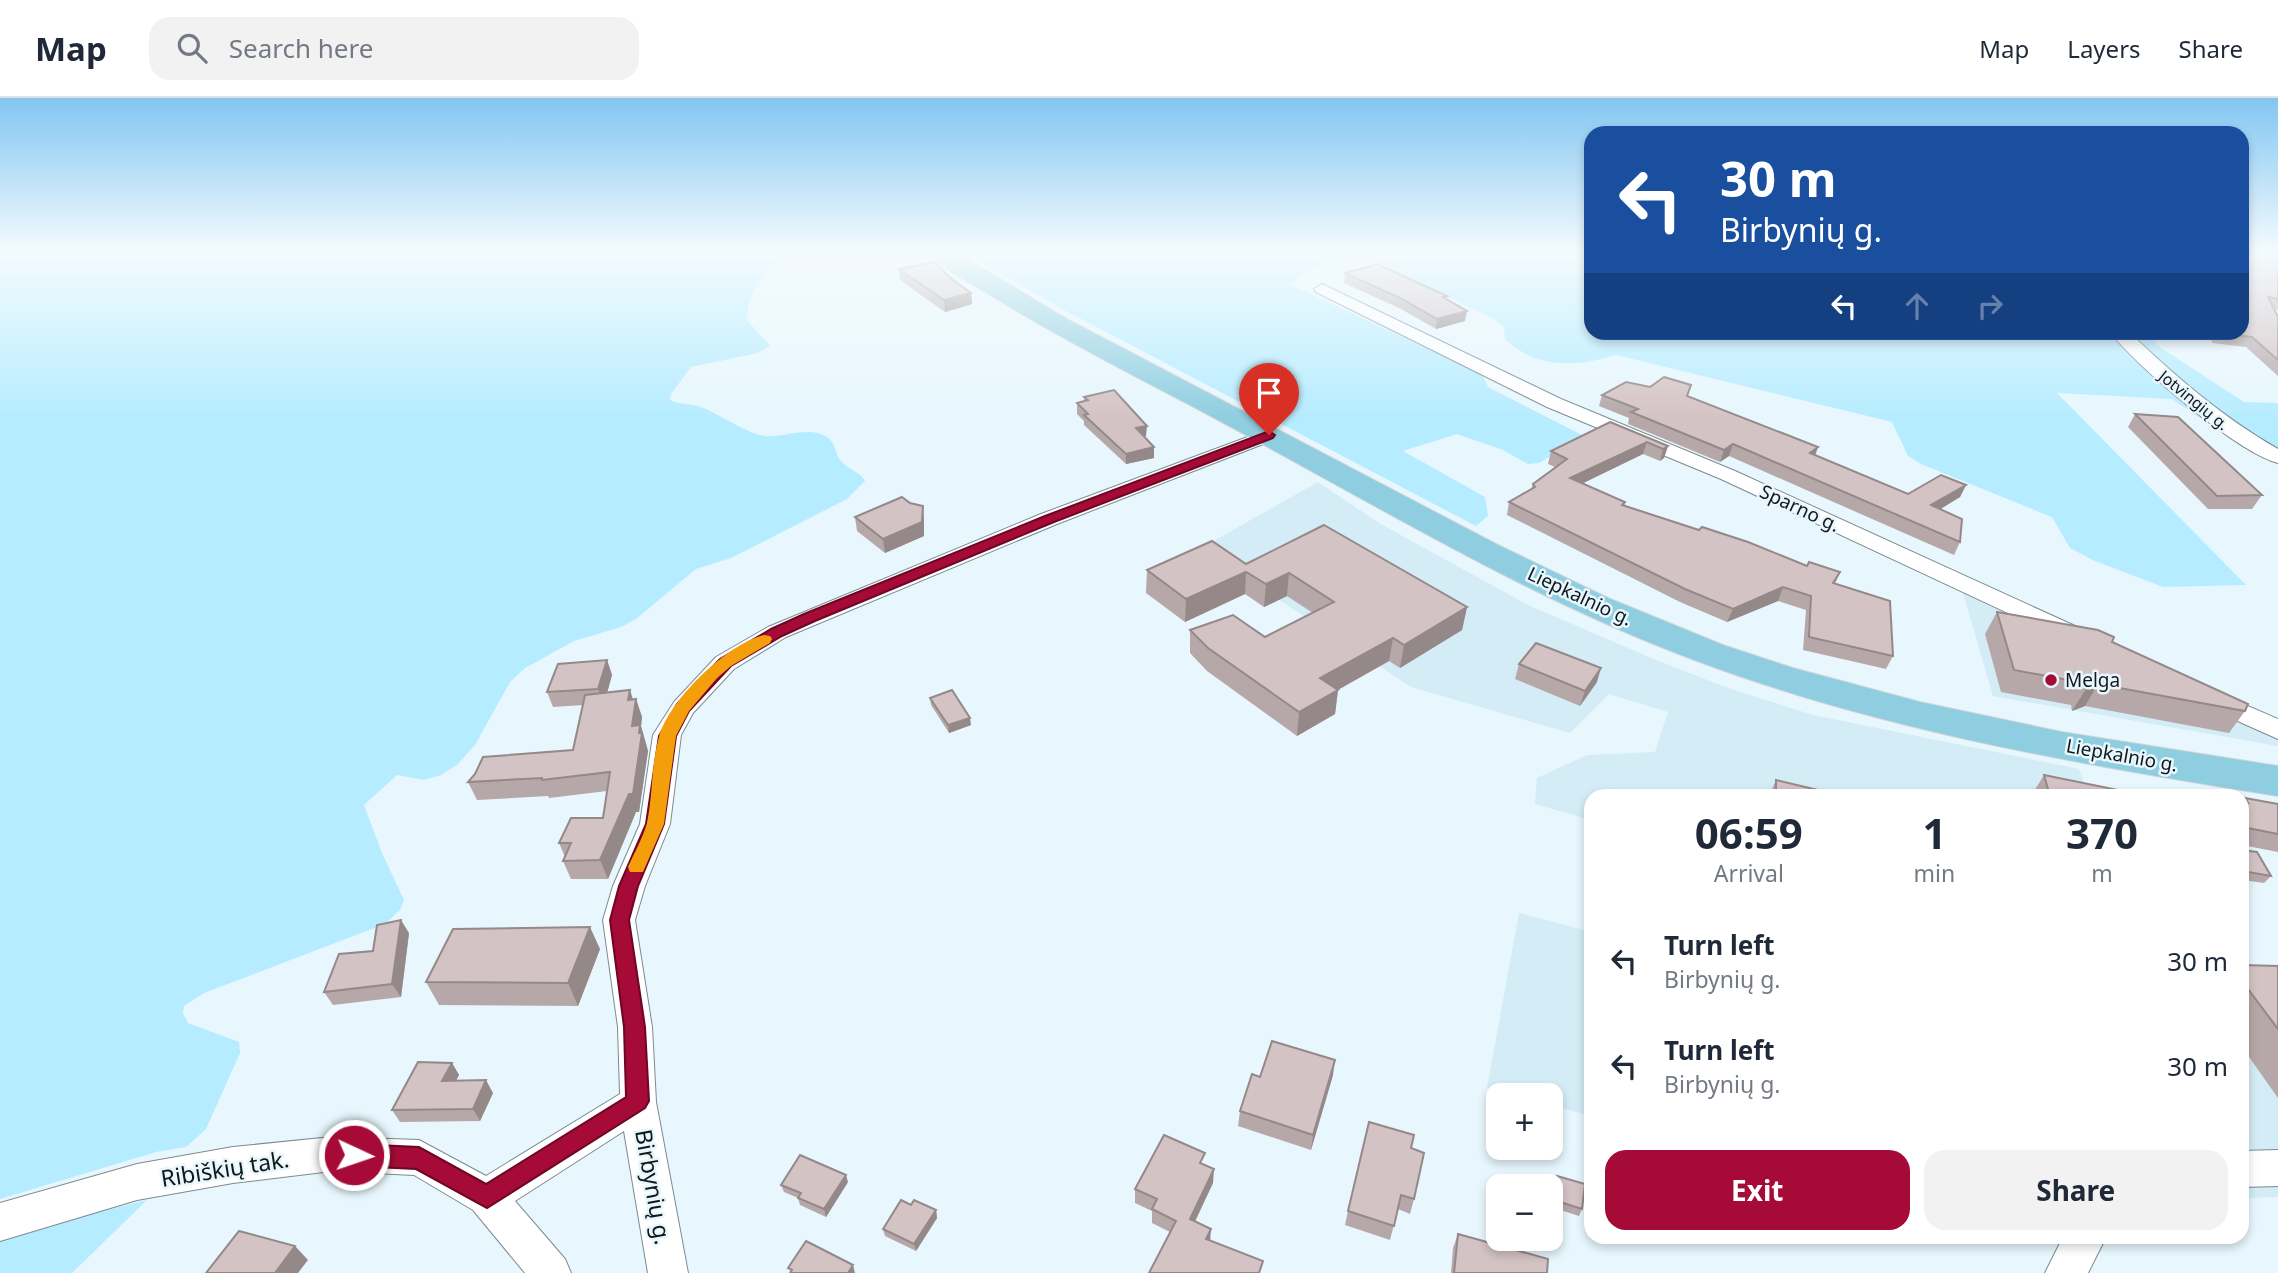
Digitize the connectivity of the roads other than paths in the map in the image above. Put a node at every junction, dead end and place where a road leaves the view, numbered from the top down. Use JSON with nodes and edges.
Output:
{"nodes":[{"id":1,"x":1032,"y":308,"type":"edge"},
{"id":2,"x":1361,"y":308,"type":"edge"},
{"id":3,"x":2126,"y":340,"type":"edge"},
{"id":4,"x":1269,"y":435,"type":"junction"},
{"id":5,"x":2278,"y":457,"type":"edge"},
{"id":6,"x":2093,"y":643,"type":"edge"},
{"id":7,"x":2191,"y":690,"type":"edge"},
{"id":8,"x":2278,"y":730,"type":"edge"},
{"id":9,"x":2278,"y":781,"type":"edge"},
{"id":10,"x":638,"y":1101,"type":"junction"},
{"id":11,"x":2278,"y":1168,"type":"edge"},
{"id":12,"x":2249,"y":1169,"type":"edge"},
{"id":13,"x":487,"y":1197,"type":"junction"},
{"id":14,"x":0,"y":1222,"type":"edge"},
{"id":15,"x":2082,"y":1244,"type":"edge"},
{"id":16,"x":551,"y":1273,"type":"edge"},
{"id":17,"x":668,"y":1273,"type":"edge"},
{"id":18,"x":2065,"y":1273,"type":"edge"}],
"edges":[{"from":1,"to":4,"type":"main road","name":"Liepkalnio g."},
{"from":2,"to":6,"type":"street","name":"Sparno g."},
{"from":3,"to":5,"type":"street","name":"Jotvingių g."},
{"from":4,"to":9,"type":"main road","name":"Liepkalnio g."},
{"from":4,"to":10,"type":"street","name":"Birbynių g."},
{"from":7,"to":8,"type":"street"},
{"from":10,"to":13,"type":"street","name":"Birbynių g."},
{"from":10,"to":17,"type":"street","name":"Birbynių g."},
{"from":11,"to":12,"type":"street"},
{"from":13,"to":14,"type":"street","name":"Ribiškių tak."},
{"from":13,"to":16,"type":"street"},
{"from":15,"to":18,"type":"street"}]}
